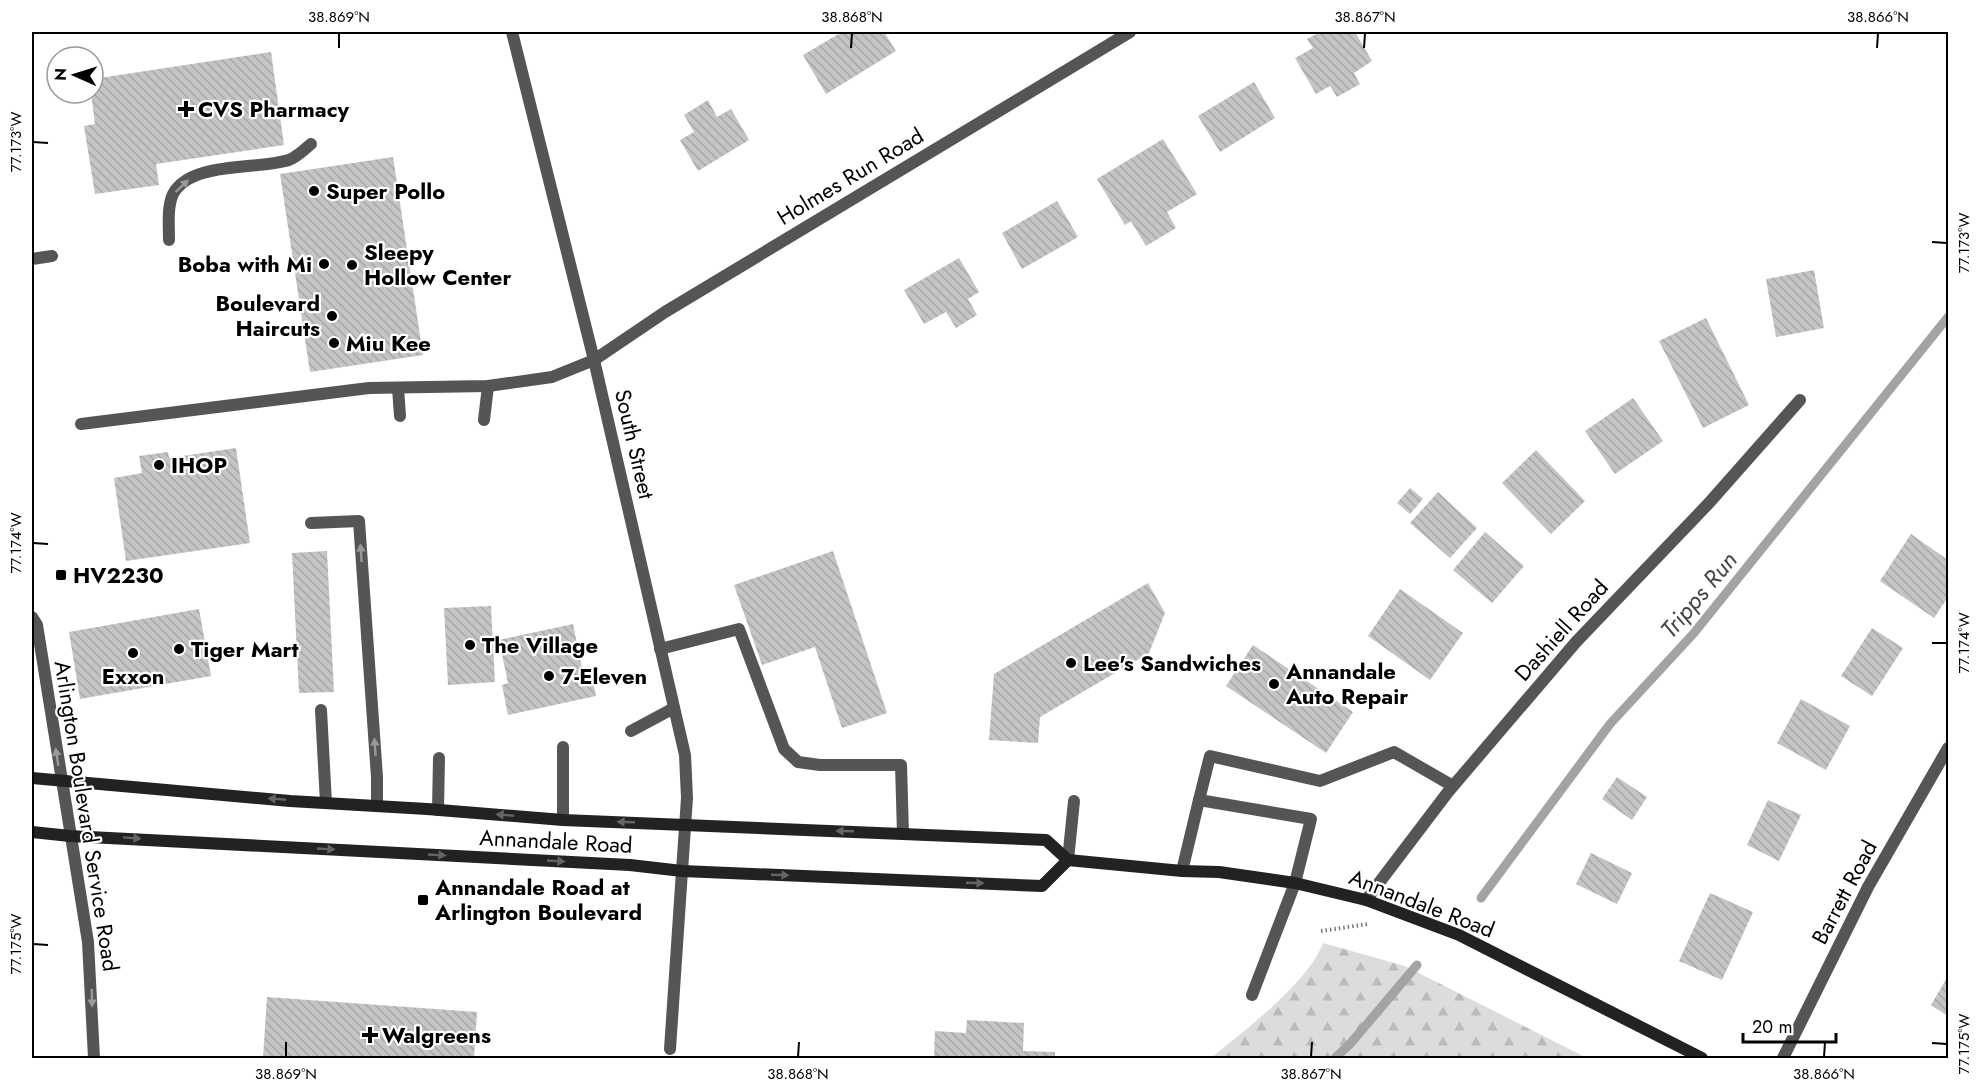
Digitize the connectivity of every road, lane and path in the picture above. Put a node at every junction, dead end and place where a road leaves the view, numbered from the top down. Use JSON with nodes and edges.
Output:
{"nodes":[{"id":1,"x":512,"y":32,"type":"edge"},
{"id":2,"x":1130,"y":32,"type":"edge"},
{"id":3,"x":312,"y":144,"type":"dead end"},
{"id":4,"x":168,"y":240,"type":"dead end"},
{"id":5,"x":52,"y":256,"type":"dead end"},
{"id":6,"x":32,"y":259,"type":"edge"},
{"id":7,"x":594,"y":360,"type":"junction"},
{"id":8,"x":488,"y":386,"type":"junction"},
{"id":9,"x":398,"y":388,"type":"junction"},
{"id":10,"x":1800,"y":400,"type":"dead end"},
{"id":11,"x":400,"y":416,"type":"dead end"},
{"id":12,"x":484,"y":420,"type":"dead end"},
{"id":13,"x":81,"y":424,"type":"dead end"},
{"id":14,"x":311,"y":523,"type":"dead end"},
{"id":15,"x":32,"y":617,"type":"edge"},
{"id":16,"x":660,"y":649,"type":"junction"},
{"id":17,"x":674,"y":708,"type":"junction"},
{"id":18,"x":321,"y":711,"type":"dead end"},
{"id":19,"x":631,"y":731,"type":"dead end"},
{"id":20,"x":563,"y":747,"type":"dead end"},
{"id":21,"x":1948,"y":748,"type":"edge"},
{"id":22,"x":439,"y":758,"type":"dead end"},
{"id":23,"x":32,"y":778,"type":"edge"},
{"id":24,"x":61,"y":781,"type":"junction"},
{"id":25,"x":1453,"y":786,"type":"junction"},
{"id":26,"x":1199,"y":800,"type":"junction"},
{"id":27,"x":1074,"y":801,"type":"dead end"},
{"id":28,"x":326,"y":803,"type":"junction"},
{"id":29,"x":377,"y":806,"type":"junction"},
{"id":30,"x":438,"y":810,"type":"junction"},
{"id":31,"x":563,"y":820,"type":"junction"},
{"id":32,"x":684,"y":824,"type":"junction"},
{"id":33,"x":32,"y":832,"type":"edge"},
{"id":34,"x":903,"y":834,"type":"junction"},
{"id":35,"x":70,"y":836,"type":"junction"},
{"id":36,"x":1068,"y":860,"type":"junction"},
{"id":37,"x":682,"y":871,"type":"junction"},
{"id":38,"x":1182,"y":871,"type":"junction"},
{"id":39,"x":1295,"y":883,"type":"junction"},
{"id":40,"x":1366,"y":900,"type":"junction"},
{"id":41,"x":1252,"y":995,"type":"dead end"},
{"id":42,"x":670,"y":1049,"type":"dead end"},
{"id":43,"x":94,"y":1059,"type":"edge"},
{"id":44,"x":1702,"y":1059,"type":"edge"},
{"id":45,"x":1783,"y":1059,"type":"edge"}],
"edges":[{"from":1,"to":7,"type":"street","name":"South Street"},
{"from":2,"to":7,"type":"street","name":"Holmes Run Road"},
{"from":4,"to":3,"type":"street","one_way":true},
{"from":5,"to":6,"type":"street"},
{"from":7,"to":8,"type":"street","name":"Holmes Run Road"},
{"from":7,"to":16,"type":"street","name":"South Street"},
{"from":8,"to":9,"type":"street","name":"Holmes Run Road"},
{"from":8,"to":12,"type":"street"},
{"from":9,"to":11,"type":"street"},
{"from":9,"to":13,"type":"street","name":"Holmes Run Road"},
{"from":10,"to":25,"type":"street","name":"Dashiell Road"},
{"from":29,"to":14,"type":"street","one_way":true},
{"from":24,"to":15,"type":"street","name":"Arlington Boulevard Service Road","one_way":true},
{"from":16,"to":17,"type":"street","name":"South Street"},
{"from":16,"to":34,"type":"street"},
{"from":17,"to":19,"type":"street"},
{"from":17,"to":32,"type":"street","name":"South Street"},
{"from":18,"to":28,"type":"street"},
{"from":20,"to":31,"type":"street"},
{"from":21,"to":45,"type":"street","name":"Barrett Road"},
{"from":22,"to":30,"type":"street"},
{"from":23,"to":24,"type":"main road","name":"Annandale Road"},
{"from":28,"to":24,"type":"main road","name":"Annandale Road","one_way":true},
{"from":24,"to":35,"type":"street","name":"Arlington Boulevard Service Road"},
{"from":25,"to":26,"type":"street"},
{"from":25,"to":40,"type":"street","name":"Dashiell Road"},
{"from":26,"to":38,"type":"street"},
{"from":26,"to":39,"type":"street"},
{"from":27,"to":36,"type":"street"},
{"from":28,"to":29,"type":"main road","name":"Annandale Road"},
{"from":29,"to":30,"type":"main road","name":"Annandale Road"},
{"from":31,"to":30,"type":"main road","name":"Annandale Road","one_way":true},
{"from":32,"to":31,"type":"main road","name":"Annandale Road","one_way":true},
{"from":34,"to":32,"type":"main road","name":"Annandale Road","one_way":true},
{"from":32,"to":37,"type":"street","name":"South Street"},
{"from":33,"to":35,"type":"main road","name":"Annandale Road"},
{"from":34,"to":36,"type":"main road","name":"Annandale Road"},
{"from":35,"to":37,"type":"main road","name":"Annandale Road","one_way":true},
{"from":35,"to":43,"type":"street","name":"Arlington Boulevard Service Road","one_way":true},
{"from":37,"to":36,"type":"main road","name":"Annandale Road","one_way":true},
{"from":36,"to":38,"type":"main road","name":"Annandale Road"},
{"from":37,"to":42,"type":"street","name":"South Street"},
{"from":38,"to":39,"type":"main road","name":"Annandale Road"},
{"from":39,"to":40,"type":"main road","name":"Annandale Road"},
{"from":39,"to":41,"type":"street"},
{"from":40,"to":44,"type":"main road","name":"Annandale Road"}]}
